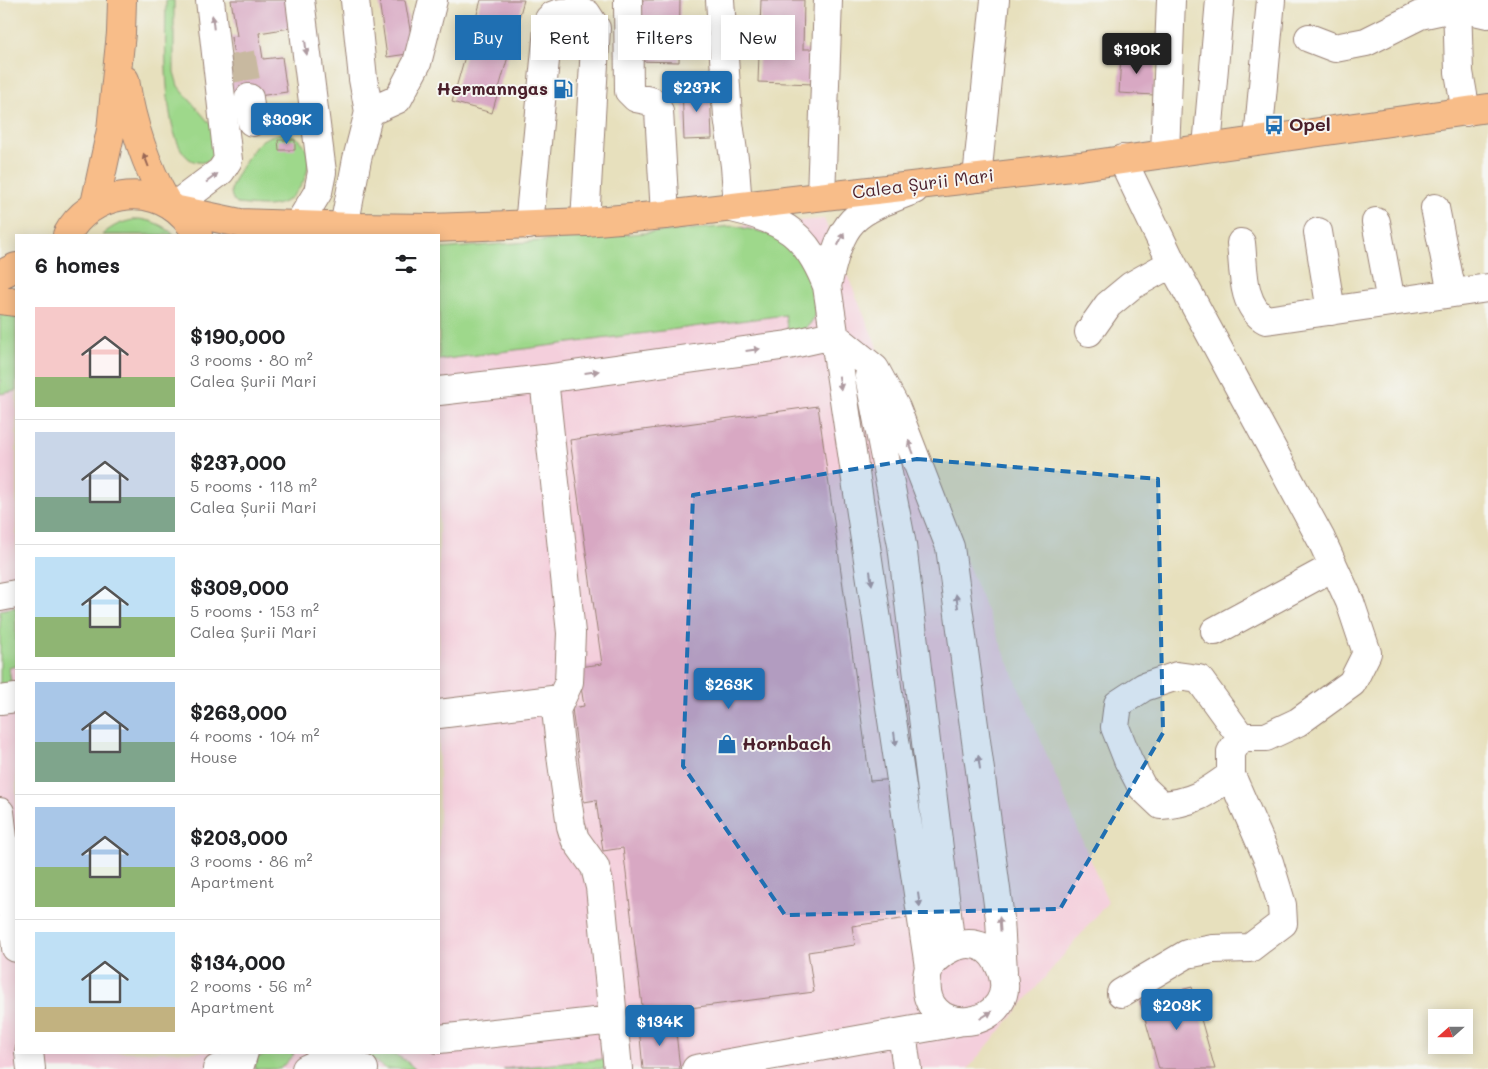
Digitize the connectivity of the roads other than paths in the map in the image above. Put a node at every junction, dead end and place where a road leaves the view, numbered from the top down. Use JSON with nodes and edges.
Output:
{"nodes":[{"id":1,"x":122,"y":0,"type":"edge"},
{"id":2,"x":210,"y":0,"type":"edge"},
{"id":3,"x":300,"y":0,"type":"edge"},
{"id":4,"x":355,"y":0,"type":"edge"},
{"id":5,"x":433,"y":0,"type":"edge"},
{"id":6,"x":628,"y":0,"type":"edge"},
{"id":7,"x":720,"y":0,"type":"edge"},
{"id":8,"x":828,"y":0,"type":"edge"},
{"id":9,"x":994,"y":0,"type":"edge"},
{"id":10,"x":1171,"y":0,"type":"edge"},
{"id":11,"x":1220,"y":0,"type":"edge"},
{"id":12,"x":1271,"y":0,"type":"edge"},
{"id":13,"x":1457,"y":4,"type":"edge"},
{"id":14,"x":1488,"y":14,"type":"edge"},
{"id":15,"x":121,"y":33,"type":"junction"},
{"id":16,"x":1309,"y":38,"type":"dead end"},
{"id":17,"x":1477,"y":110,"type":"edge"},
{"id":18,"x":370,"y":112,"type":"junction"},
{"id":19,"x":1258,"y":140,"type":"junction"},
{"id":20,"x":1207,"y":147,"type":"junction"},
{"id":21,"x":1165,"y":153,"type":"junction"},
{"id":22,"x":1122,"y":159,"type":"junction"},
{"id":23,"x":978,"y":178,"type":"junction"},
{"id":24,"x":935,"y":183,"type":"junction"},
{"id":25,"x":821,"y":196,"type":"junction"},
{"id":26,"x":95,"y":204,"type":"junction"},
{"id":27,"x":173,"y":207,"type":"junction"},
{"id":28,"x":734,"y":207,"type":"junction"},
{"id":29,"x":1435,"y":208,"type":"dead end"},
{"id":30,"x":665,"y":215,"type":"junction"},
{"id":31,"x":586,"y":222,"type":"junction"},
{"id":32,"x":1376,"y":222,"type":"dead end"},
{"id":33,"x":529,"y":225,"type":"junction"},
{"id":34,"x":350,"y":227,"type":"junction"},
{"id":35,"x":304,"y":230,"type":"edge"},
{"id":36,"x":1318,"y":232,"type":"dead end"},
{"id":37,"x":68,"y":234,"type":"edge"},
{"id":38,"x":197,"y":234,"type":"edge"},
{"id":39,"x":1241,"y":243,"type":"dead end"},
{"id":40,"x":1172,"y":264,"type":"junction"},
{"id":41,"x":15,"y":268,"type":"edge"},
{"id":42,"x":0,"y":275,"type":"edge"},
{"id":43,"x":826,"y":286,"type":"junction"},
{"id":44,"x":1488,"y":288,"type":"edge"},
{"id":45,"x":1452,"y":294,"type":"junction"},
{"id":46,"x":0,"y":300,"type":"edge"},
{"id":47,"x":15,"y":302,"type":"edge"},
{"id":48,"x":1391,"y":302,"type":"junction"},
{"id":49,"x":1331,"y":311,"type":"junction"},
{"id":50,"x":1089,"y":332,"type":"dead end"},
{"id":51,"x":833,"y":335,"type":"junction"},
{"id":52,"x":866,"y":360,"type":"junction"},
{"id":53,"x":544,"y":379,"type":"junction"},
{"id":54,"x":440,"y":391,"type":"edge"},
{"id":55,"x":902,"y":545,"type":"junction"},
{"id":56,"x":950,"y":547,"type":"junction"},
{"id":57,"x":867,"y":552,"type":"junction"},
{"id":58,"x":1333,"y":567,"type":"junction"},
{"id":59,"x":15,"y":594,"type":"edge"},
{"id":60,"x":0,"y":596,"type":"edge"},
{"id":61,"x":1215,"y":631,"type":"dead end"},
{"id":62,"x":15,"y":698,"type":"edge"},
{"id":63,"x":560,"y":699,"type":"junction"},
{"id":64,"x":0,"y":700,"type":"edge"},
{"id":65,"x":440,"y":714,"type":"edge"},
{"id":66,"x":1241,"y":737,"type":"junction"},
{"id":67,"x":1231,"y":775,"type":"junction"},
{"id":68,"x":0,"y":812,"type":"edge"},
{"id":69,"x":15,"y":940,"type":"edge"},
{"id":70,"x":951,"y":947,"type":"junction"},
{"id":71,"x":929,"y":967,"type":"junction"},
{"id":72,"x":1003,"y":972,"type":"junction"},
{"id":73,"x":1121,"y":993,"type":"dead end"},
{"id":74,"x":613,"y":1020,"type":"junction"},
{"id":75,"x":958,"y":1022,"type":"junction"},
{"id":76,"x":907,"y":1032,"type":"junction"},
{"id":77,"x":440,"y":1039,"type":"edge"},
{"id":78,"x":29,"y":1054,"type":"edge"},
{"id":79,"x":243,"y":1054,"type":"edge"},
{"id":80,"x":308,"y":1054,"type":"edge"},
{"id":81,"x":352,"y":1061,"type":"edge"},
{"id":82,"x":31,"y":1069,"type":"edge"},
{"id":83,"x":217,"y":1069,"type":"edge"},
{"id":84,"x":305,"y":1069,"type":"edge"},
{"id":85,"x":618,"y":1069,"type":"edge"},
{"id":86,"x":696,"y":1069,"type":"edge"},
{"id":87,"x":907,"y":1069,"type":"edge"}],
"edges":[{"from":1,"to":15,"type":"main road"},
{"from":27,"to":2,"type":"lane","one_way":true},
{"from":3,"to":35,"type":"lane","one_way":true},
{"from":4,"to":18,"type":"lane"},
{"from":5,"to":18,"type":"lane"},
{"from":6,"to":30,"type":"lane"},
{"from":7,"to":28,"type":"lane"},
{"from":8,"to":25,"type":"lane"},
{"from":9,"to":23,"type":"lane"},
{"from":10,"to":21,"type":"lane"},
{"from":11,"to":20,"type":"lane"},
{"from":12,"to":19,"type":"lane"},
{"from":13,"to":14,"type":"lane"},
{"from":13,"to":16,"type":"lane"},
{"from":13,"to":17,"type":"lane"},
{"from":15,"to":26,"type":"main road"},
{"from":27,"to":15,"type":"main road","one_way":true},
{"from":17,"to":19,"type":"main road","name":"Calea Șurii Mari"},
{"from":18,"to":34,"type":"lane"},
{"from":19,"to":20,"type":"main road","name":"Calea Șurii Mari"},
{"from":20,"to":21,"type":"main road","name":"Calea Șurii Mari"},
{"from":21,"to":22,"type":"main road","name":"Calea Șurii Mari"},
{"from":22,"to":23,"type":"main road","name":"Calea Șurii Mari"},
{"from":22,"to":40,"type":"lane"},
{"from":23,"to":24,"type":"main road","name":"Calea Șurii Mari"},
{"from":24,"to":25,"type":"main road","name":"Calea Șurii Mari"},
{"from":43,"to":24,"type":"lane","one_way":true},
{"from":25,"to":28,"type":"main road","name":"Calea Șurii Mari"},
{"from":26,"to":27,"type":"main road","name":"Calea Șurii Mari"},
{"from":26,"to":37,"type":"main road"},
{"from":27,"to":35,"type":"main road","name":"Calea Șurii Mari"},
{"from":27,"to":38,"type":"main road"},
{"from":28,"to":30,"type":"main road","name":"Calea Șurii Mari"},
{"from":28,"to":43,"type":"lane"},
{"from":29,"to":45,"type":"lane"},
{"from":30,"to":31,"type":"main road","name":"Calea Șurii Mari"},
{"from":31,"to":33,"type":"main road","name":"Calea Șurii Mari"},
{"from":31,"to":33,"type":"lane"},
{"from":32,"to":48,"type":"lane"},
{"from":33,"to":34,"type":"main road","name":"Calea Șurii Mari"},
{"from":34,"to":35,"type":"main road","name":"Calea Șurii Mari"},
{"from":36,"to":49,"type":"lane"},
{"from":39,"to":49,"type":"lane"},
{"from":40,"to":50,"type":"lane"},
{"from":40,"to":58,"type":"lane"},
{"from":41,"to":42,"type":"main road"},
{"from":43,"to":51,"type":"lane"},
{"from":44,"to":45,"type":"lane"},
{"from":45,"to":48,"type":"lane"},
{"from":46,"to":47,"type":"main road"},
{"from":48,"to":49,"type":"lane"},
{"from":51,"to":52,"type":"lane"},
{"from":53,"to":51,"type":"lane","one_way":true},
{"from":51,"to":57,"type":"lane","one_way":true},
{"from":52,"to":55,"type":"lane"},
{"from":56,"to":52,"type":"lane","one_way":true},
{"from":53,"to":54,"type":"lane"},
{"from":53,"to":63,"type":"lane"},
{"from":55,"to":56,"type":"lane"},
{"from":55,"to":57,"type":"lane"},
{"from":55,"to":70,"type":"lane"},
{"from":72,"to":56,"type":"lane","one_way":true},
{"from":57,"to":71,"type":"lane","one_way":true},
{"from":58,"to":61,"type":"lane"},
{"from":58,"to":66,"type":"lane"},
{"from":59,"to":60,"type":"lane"},
{"from":62,"to":64,"type":"lane"},
{"from":63,"to":65,"type":"lane"},
{"from":63,"to":74,"type":"lane"},
{"from":66,"to":67,"type":"lane"},
{"from":66,"to":67,"type":"lane"},
{"from":67,"to":73,"type":"lane"},
{"from":68,"to":69,"type":"lane"},
{"from":70,"to":71,"type":"lane"},
{"from":70,"to":72,"type":"lane"},
{"from":71,"to":75,"type":"lane"},
{"from":75,"to":72,"type":"lane","one_way":true},
{"from":74,"to":77,"type":"lane"},
{"from":74,"to":85,"type":"lane"},
{"from":75,"to":76,"type":"lane"},
{"from":76,"to":86,"type":"lane"},
{"from":76,"to":87,"type":"lane"},
{"from":78,"to":82,"type":"lane"},
{"from":79,"to":83,"type":"lane"},
{"from":80,"to":84,"type":"lane"},
{"from":81,"to":84,"type":"lane"}]}
